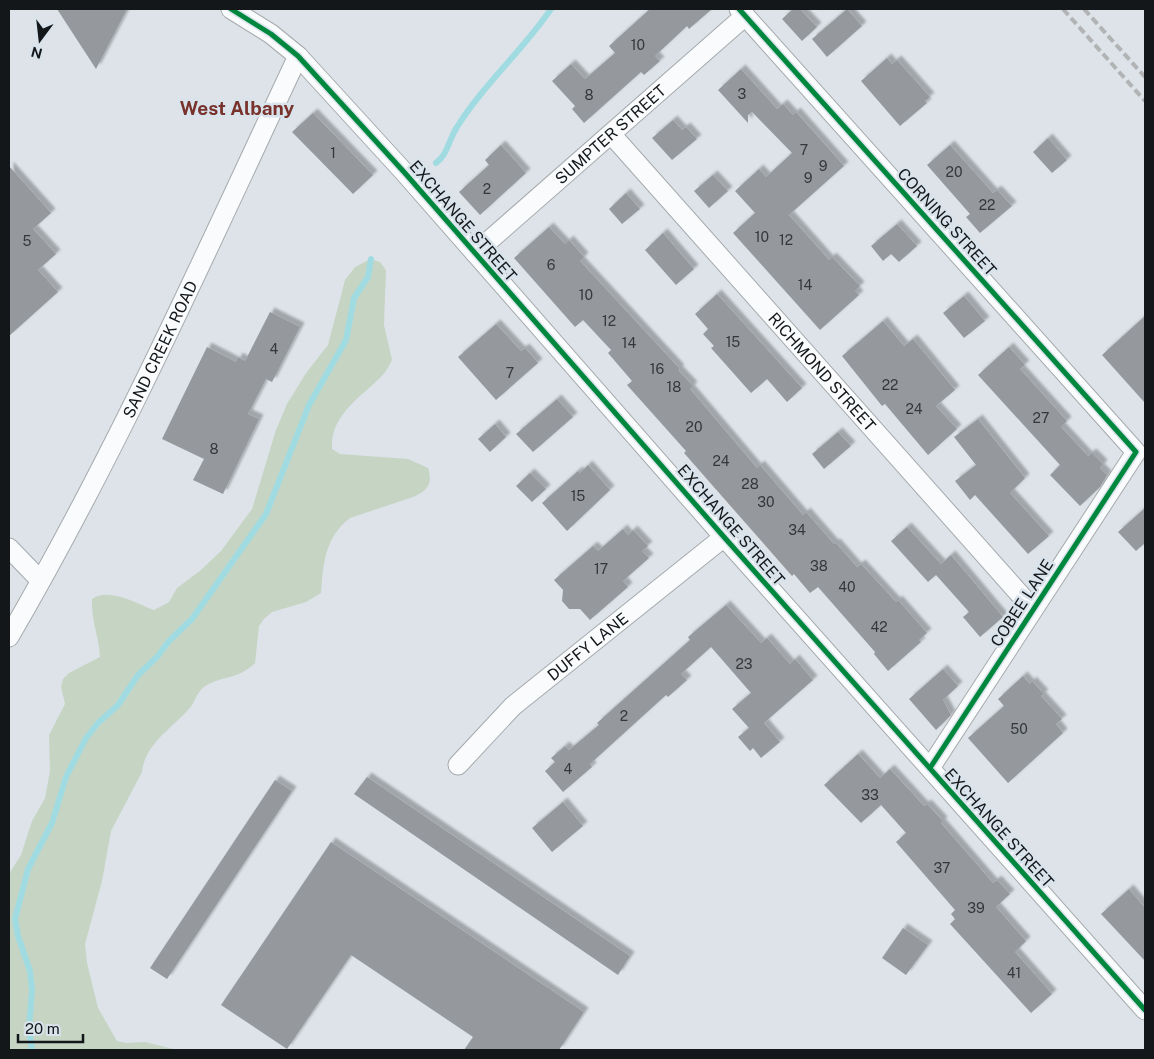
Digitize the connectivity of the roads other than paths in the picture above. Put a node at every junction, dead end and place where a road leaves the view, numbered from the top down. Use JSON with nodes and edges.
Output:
{"nodes":[{"id":1,"x":231,"y":9,"type":"edge"},
{"id":2,"x":742,"y":12,"type":"edge"},
{"id":3,"x":298,"y":56,"type":"junction"},
{"id":4,"x":611,"y":134,"type":"junction"},
{"id":5,"x":475,"y":253,"type":"junction"},
{"id":6,"x":1136,"y":452,"type":"joint"},
{"id":7,"x":724,"y":537,"type":"junction"},
{"id":8,"x":9,"y":548,"type":"edge"},
{"id":9,"x":40,"y":580,"type":"junction"},
{"id":10,"x":1033,"y":609,"type":"junction"},
{"id":11,"x":9,"y":637,"type":"edge"},
{"id":12,"x":458,"y":765,"type":"dead end"},
{"id":13,"x":930,"y":768,"type":"junction"},
{"id":14,"x":1145,"y":1010,"type":"edge"}],
"edges":[{"from":1,"to":3,"type":"street","name":"EXCHANGE STREET"},
{"from":2,"to":4,"type":"street","name":"SUMPTER STREET"},
{"from":2,"to":6,"type":"street","name":"CORNING STREET"},
{"from":3,"to":5,"type":"street","name":"EXCHANGE STREET"},
{"from":3,"to":9,"type":"street","name":"SAND CREEK ROAD"},
{"from":4,"to":5,"type":"street","name":"SUMPTER STREET"},
{"from":4,"to":10,"type":"street","name":"RICHMOND STREET"},
{"from":5,"to":7,"type":"street","name":"EXCHANGE STREET"},
{"from":6,"to":10,"type":"street","name":"COBEE LANE"},
{"from":7,"to":12,"type":"street","name":"DUFFY LANE"},
{"from":7,"to":13,"type":"street","name":"EXCHANGE STREET"},
{"from":8,"to":9,"type":"street"},
{"from":9,"to":11,"type":"street","name":"SAND CREEK ROAD"},
{"from":10,"to":13,"type":"street","name":"COBEE LANE"},
{"from":13,"to":14,"type":"street","name":"EXCHANGE STREET"}]}
